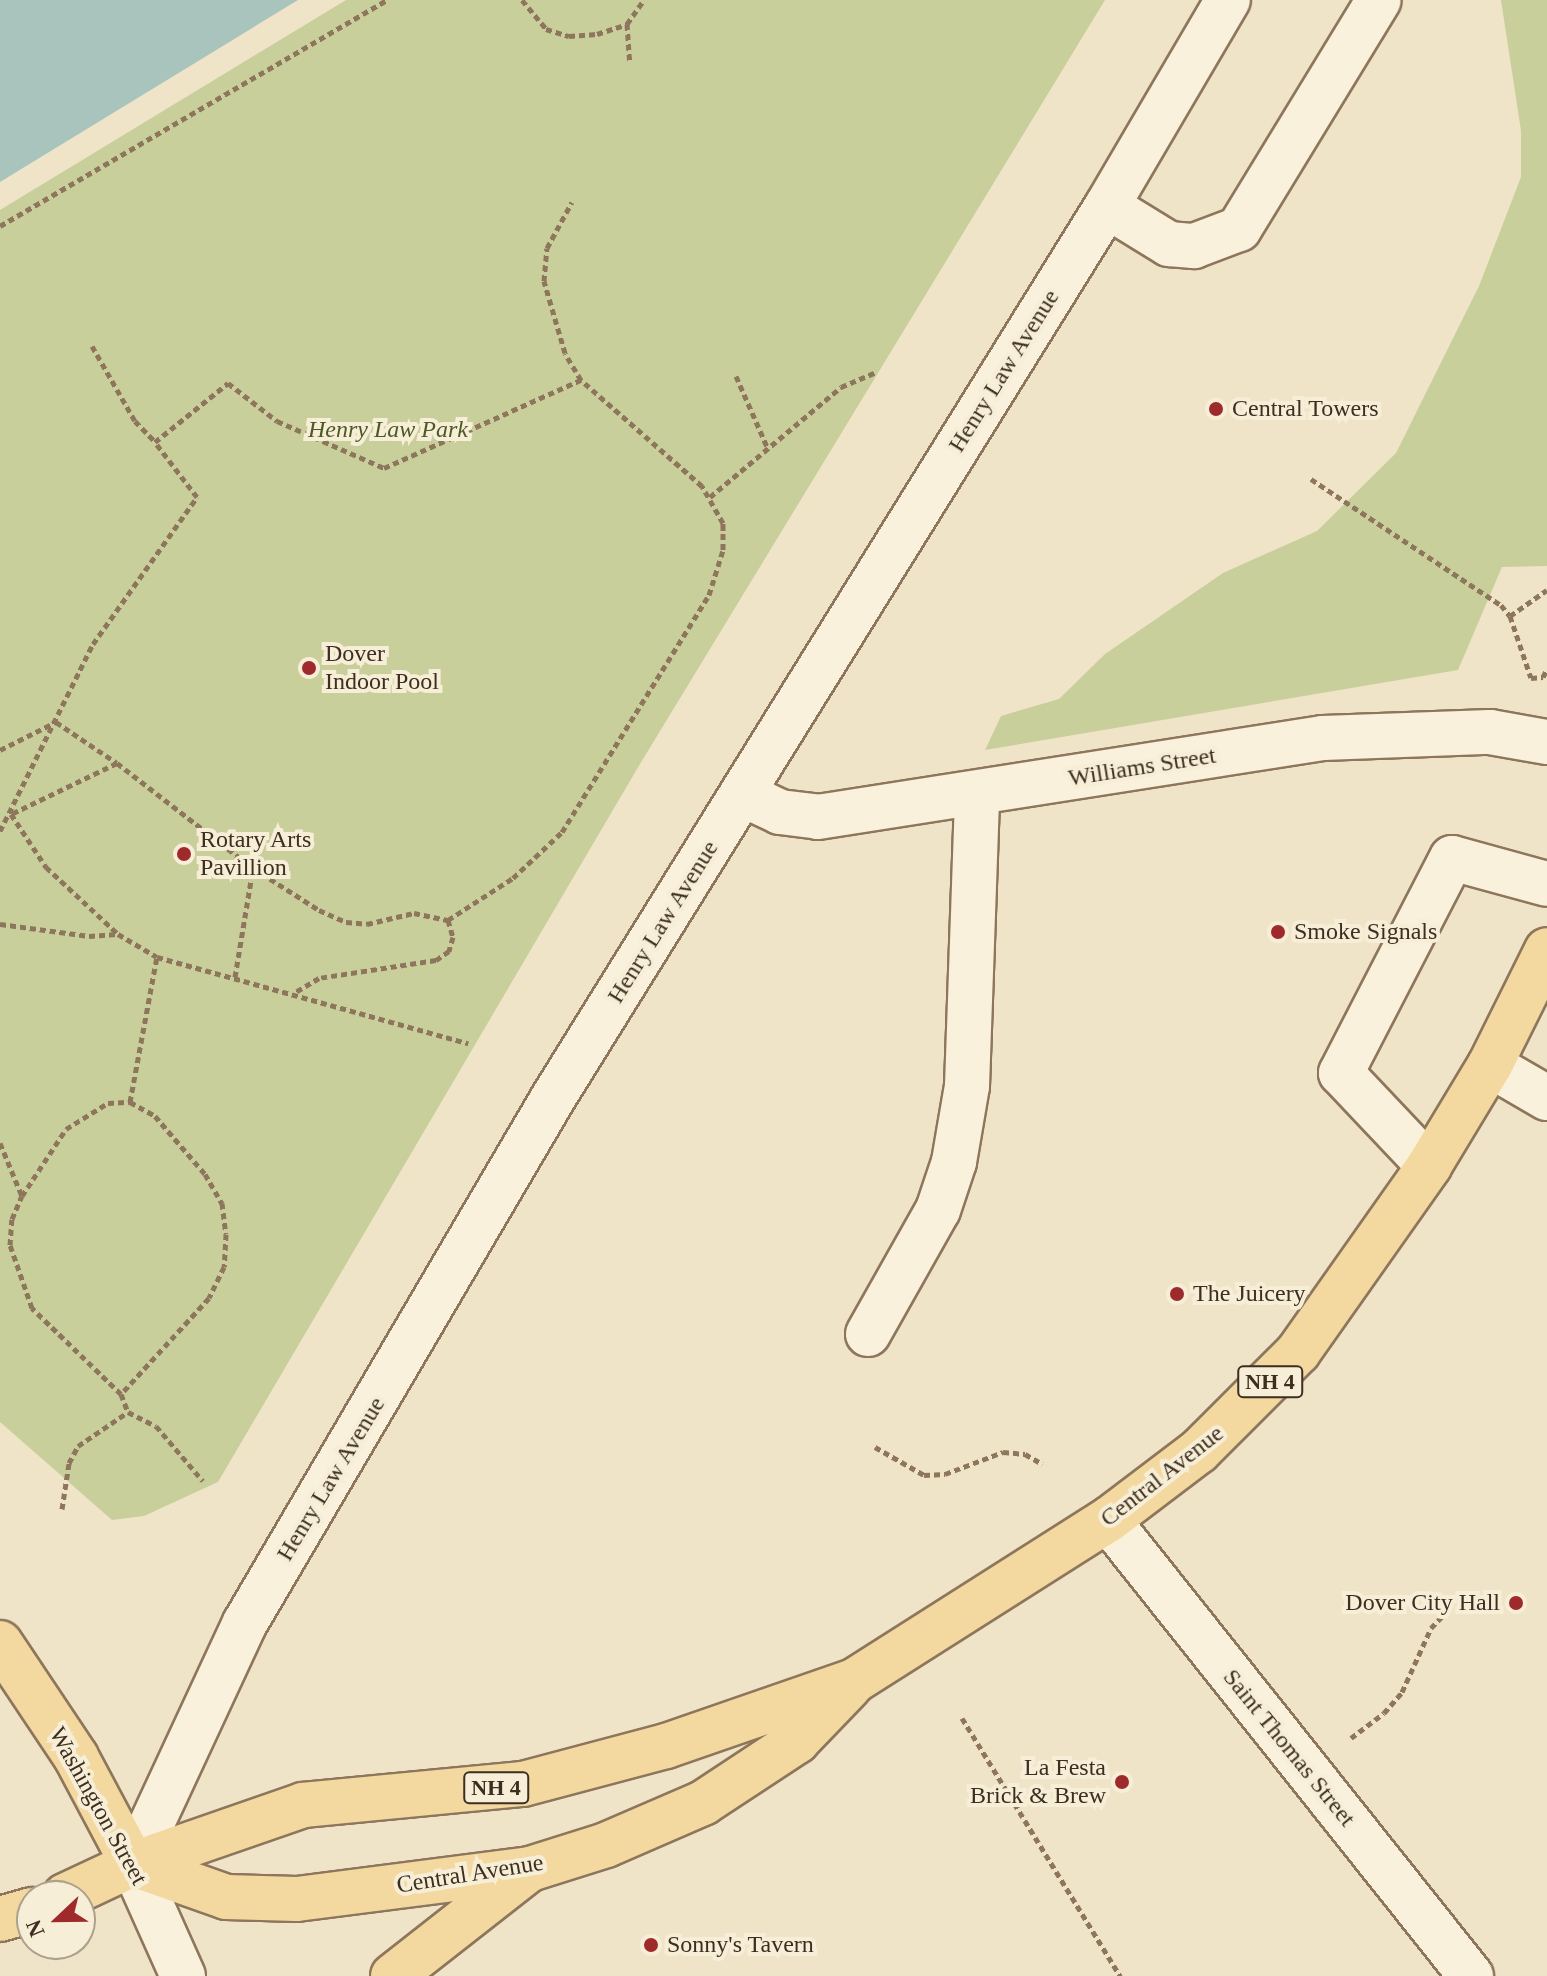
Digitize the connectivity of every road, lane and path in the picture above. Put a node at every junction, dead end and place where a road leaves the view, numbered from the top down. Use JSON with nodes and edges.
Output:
{"nodes":[{"id":1,"x":386,"y":0,"type":"edge"},
{"id":2,"x":522,"y":0,"type":"edge"},
{"id":3,"x":644,"y":0,"type":"edge"},
{"id":4,"x":1228,"y":0,"type":"edge"},
{"id":5,"x":1379,"y":0,"type":"edge"},
{"id":6,"x":627,"y":24,"type":"junction"},
{"id":7,"x":630,"y":63,"type":"dead end"},
{"id":8,"x":572,"y":202,"type":"dead end"},
{"id":9,"x":1107,"y":206,"type":"junction"},
{"id":10,"x":0,"y":226,"type":"edge"},
{"id":11,"x":92,"y":346,"type":"dead end"},
{"id":12,"x":876,"y":372,"type":"dead end"},
{"id":13,"x":736,"y":376,"type":"dead end"},
{"id":14,"x":581,"y":380,"type":"junction"},
{"id":15,"x":155,"y":442,"type":"junction"},
{"id":16,"x":768,"y":449,"type":"junction"},
{"id":17,"x":1311,"y":479,"type":"dead end"},
{"id":18,"x":710,"y":497,"type":"junction"},
{"id":19,"x":1547,"y":590,"type":"edge"},
{"id":20,"x":1510,"y":616,"type":"junction"},
{"id":21,"x":1547,"y":669,"type":"edge"},
{"id":22,"x":56,"y":722,"type":"junction"},
{"id":23,"x":1547,"y":742,"type":"edge"},
{"id":24,"x":0,"y":750,"type":"edge"},
{"id":25,"x":117,"y":763,"type":"junction"},
{"id":26,"x":977,"y":793,"type":"junction"},
{"id":27,"x":742,"y":794,"type":"junction"},
{"id":28,"x":11,"y":814,"type":"junction"},
{"id":29,"x":0,"y":831,"type":"edge"},
{"id":30,"x":253,"y":868,"type":"junction"},
{"id":31,"x":1547,"y":884,"type":"edge"},
{"id":32,"x":448,"y":920,"type":"junction"},
{"id":33,"x":0,"y":924,"type":"edge"},
{"id":34,"x":118,"y":934,"type":"junction"},
{"id":35,"x":1547,"y":950,"type":"edge"},
{"id":36,"x":157,"y":957,"type":"junction"},
{"id":37,"x":235,"y":977,"type":"junction"},
{"id":38,"x":295,"y":992,"type":"junction"},
{"id":39,"x":468,"y":1043,"type":"dead end"},
{"id":40,"x":1490,"y":1065,"type":"junction"},
{"id":41,"x":1547,"y":1098,"type":"edge"},
{"id":42,"x":130,"y":1102,"type":"junction"},
{"id":43,"x":0,"y":1143,"type":"edge"},
{"id":44,"x":1429,"y":1166,"type":"junction"},
{"id":45,"x":22,"y":1196,"type":"junction"},
{"id":46,"x":868,"y":1334,"type":"dead end"},
{"id":47,"x":121,"y":1394,"type":"junction"},
{"id":48,"x":128,"y":1412,"type":"junction"},
{"id":49,"x":875,"y":1447,"type":"dead end"},
{"id":50,"x":1042,"y":1464,"type":"dead end"},
{"id":51,"x":203,"y":1481,"type":"dead end"},
{"id":52,"x":62,"y":1509,"type":"dead end"},
{"id":53,"x":1108,"y":1520,"type":"junction"},
{"id":54,"x":1450,"y":1608,"type":"dead end"},
{"id":55,"x":0,"y":1643,"type":"edge"},
{"id":56,"x":854,"y":1681,"type":"junction"},
{"id":57,"x":962,"y":1718,"type":"dead end"},
{"id":58,"x":1351,"y":1738,"type":"dead end"},
{"id":59,"x":133,"y":1864,"type":"junction"},
{"id":60,"x":530,"y":1869,"type":"junction"},
{"id":61,"x":96,"y":1881,"type":"edge"},
{"id":62,"x":183,"y":1976,"type":"edge"},
{"id":63,"x":393,"y":1976,"type":"edge"},
{"id":64,"x":1120,"y":1976,"type":"edge"},
{"id":65,"x":1471,"y":1976,"type":"edge"}],
"edges":[{"from":1,"to":10,"type":"path"},
{"from":2,"to":6,"type":"path"},
{"from":3,"to":6,"type":"path"},
{"from":4,"to":9,"type":"street","name":"Henry Law Avenue"},
{"from":5,"to":9,"type":"street"},
{"from":6,"to":7,"type":"path"},
{"from":8,"to":14,"type":"path"},
{"from":9,"to":27,"type":"street","name":"Henry Law Avenue"},
{"from":11,"to":15,"type":"path"},
{"from":12,"to":16,"type":"path"},
{"from":13,"to":16,"type":"path"},
{"from":14,"to":15,"type":"path"},
{"from":14,"to":18,"type":"path"},
{"from":15,"to":22,"type":"path"},
{"from":16,"to":18,"type":"path"},
{"from":17,"to":20,"type":"path"},
{"from":18,"to":32,"type":"path"},
{"from":19,"to":20,"type":"path"},
{"from":20,"to":21,"type":"path"},
{"from":22,"to":24,"type":"path"},
{"from":22,"to":25,"type":"path"},
{"from":22,"to":28,"type":"path"},
{"from":23,"to":26,"type":"street","name":"Williams Street"},
{"from":25,"to":28,"type":"path"},
{"from":25,"to":30,"type":"path"},
{"from":26,"to":27,"type":"street","name":"Williams Street"},
{"from":26,"to":46,"type":"street"},
{"from":27,"to":59,"type":"street","name":"Henry Law Avenue"},
{"from":28,"to":29,"type":"path"},
{"from":28,"to":34,"type":"path"},
{"from":30,"to":32,"type":"path"},
{"from":30,"to":37,"type":"path"},
{"from":31,"to":44,"type":"street"},
{"from":32,"to":38,"type":"path"},
{"from":33,"to":34,"type":"path"},
{"from":34,"to":36,"type":"path"},
{"from":35,"to":40,"type":"main road","name":"Central Avenue","number":"NH 4"},
{"from":36,"to":37,"type":"path"},
{"from":36,"to":42,"type":"path"},
{"from":37,"to":38,"type":"path"},
{"from":38,"to":39,"type":"path"},
{"from":40,"to":41,"type":"street"},
{"from":40,"to":44,"type":"main road","name":"Central Avenue","number":"NH 4"},
{"from":42,"to":45,"type":"path"},
{"from":42,"to":47,"type":"path"},
{"from":43,"to":45,"type":"path"},
{"from":44,"to":53,"type":"main road","name":"Central Avenue","number":"NH 4"},
{"from":45,"to":47,"type":"path"},
{"from":47,"to":48,"type":"path"},
{"from":48,"to":51,"type":"path"},
{"from":48,"to":52,"type":"path"},
{"from":49,"to":50,"type":"path"},
{"from":53,"to":56,"type":"main road","name":"Central Avenue","number":"NH 4"},
{"from":53,"to":65,"type":"street","name":"Saint Thomas Street"},
{"from":54,"to":58,"type":"path"},
{"from":55,"to":59,"type":"main road","name":"Washington Street"},
{"from":56,"to":59,"type":"main road","name":"Central Avenue","number":"NH 4"},
{"from":56,"to":60,"type":"main road","name":"Central Avenue","number":"NH 4"},
{"from":57,"to":64,"type":"path"},
{"from":59,"to":60,"type":"main road","name":"Central Avenue","number":"NH 4"},
{"from":59,"to":61,"type":"main road","name":"Central Avenue","number":"NH 4"},
{"from":59,"to":62,"type":"street","name":"Washington Street"},
{"from":60,"to":63,"type":"main road"}]}
